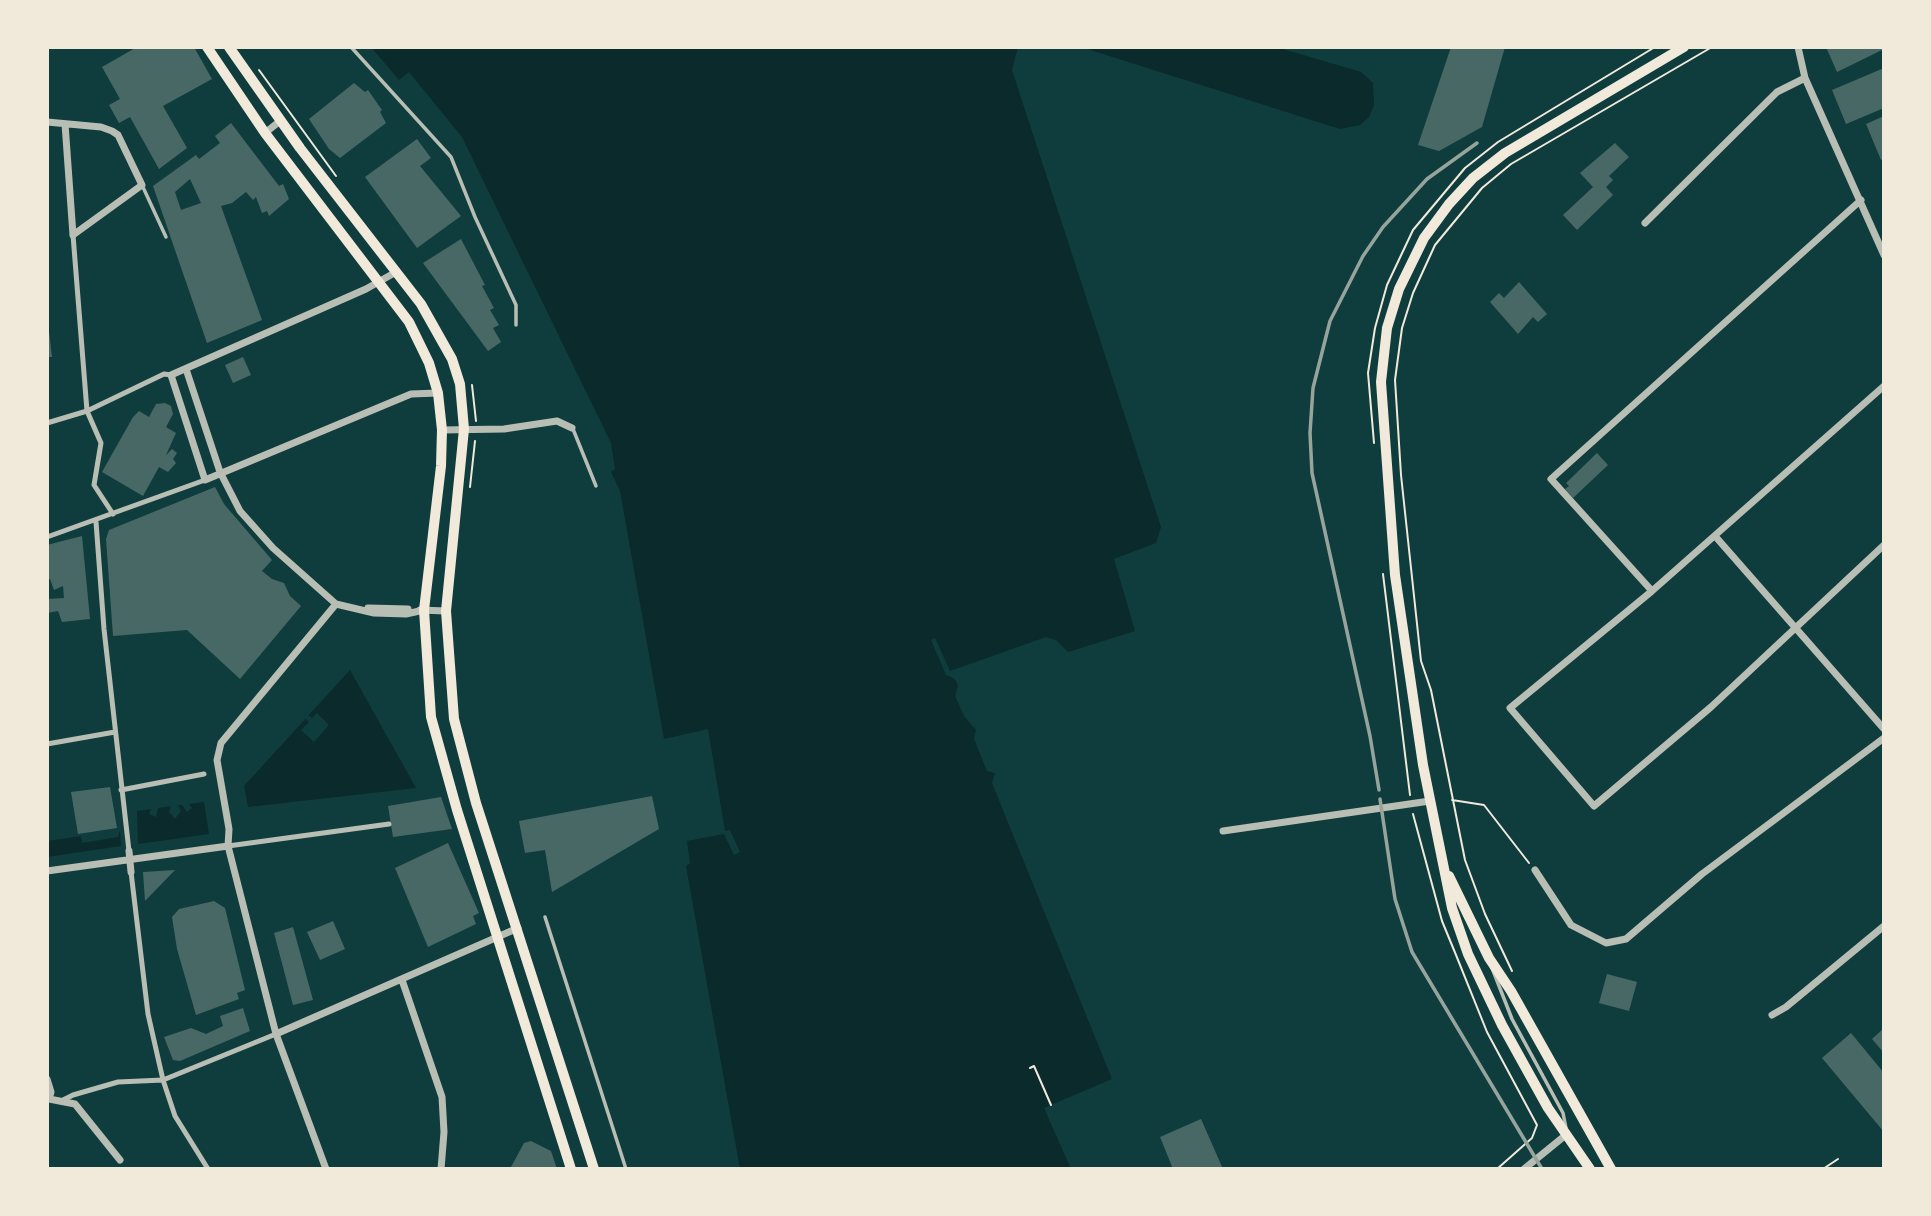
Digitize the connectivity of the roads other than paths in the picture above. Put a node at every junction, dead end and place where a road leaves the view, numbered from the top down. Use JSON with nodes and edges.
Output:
{"nodes":[{"id":1,"x":207,"y":47,"type":"edge"},
{"id":2,"x":229,"y":47,"type":"edge"},
{"id":3,"x":351,"y":47,"type":"edge"},
{"id":4,"x":1684,"y":47,"type":"edge"},
{"id":5,"x":1798,"y":47,"type":"edge"},
{"id":6,"x":1805,"y":78,"type":"junction"},
{"id":7,"x":280,"y":121,"type":"junction"},
{"id":8,"x":47,"y":122,"type":"edge"},
{"id":9,"x":65,"y":124,"type":"junction"},
{"id":10,"x":265,"y":133,"type":"junction"},
{"id":11,"x":142,"y":185,"type":"junction"},
{"id":12,"x":1861,"y":200,"type":"junction"},
{"id":13,"x":1645,"y":223,"type":"dead end"},
{"id":14,"x":73,"y":235,"type":"junction"},
{"id":15,"x":166,"y":237,"type":"dead end"},
{"id":16,"x":1884,"y":255,"type":"edge"},
{"id":17,"x":396,"y":272,"type":"junction"},
{"id":18,"x":380,"y":282,"type":"junction"},
{"id":19,"x":516,"y":325,"type":"dead end"},
{"id":20,"x":186,"y":369,"type":"junction"},
{"id":21,"x":171,"y":375,"type":"junction"},
{"id":22,"x":1884,"y":386,"type":"edge"},
{"id":23,"x":438,"y":393,"type":"junction"},
{"id":24,"x":87,"y":411,"type":"junction"},
{"id":25,"x":47,"y":423,"type":"edge"},
{"id":26,"x":572,"y":428,"type":"joint"},
{"id":27,"x":442,"y":429,"type":"junction"},
{"id":28,"x":464,"y":429,"type":"junction"},
{"id":29,"x":220,"y":472,"type":"junction"},
{"id":30,"x":205,"y":480,"type":"junction"},
{"id":31,"x":596,"y":485,"type":"dead end"},
{"id":32,"x":113,"y":514,"type":"junction"},
{"id":33,"x":96,"y":522,"type":"junction"},
{"id":34,"x":1715,"y":536,"type":"junction"},
{"id":35,"x":47,"y":537,"type":"edge"},
{"id":36,"x":1884,"y":545,"type":"edge"},
{"id":37,"x":1652,"y":591,"type":"junction"},
{"id":38,"x":336,"y":604,"type":"junction"},
{"id":39,"x":425,"y":610,"type":"junction"},
{"id":40,"x":446,"y":611,"type":"junction"},
{"id":41,"x":1795,"y":628,"type":"junction"},
{"id":42,"x":1884,"y":729,"type":"edge"},
{"id":43,"x":115,"y":732,"type":"junction"},
{"id":44,"x":1884,"y":738,"type":"edge"},
{"id":45,"x":47,"y":744,"type":"edge"},
{"id":46,"x":204,"y":774,"type":"dead end"},
{"id":47,"x":121,"y":790,"type":"junction"},
{"id":48,"x":1430,"y":801,"type":"junction"},
{"id":49,"x":389,"y":824,"type":"dead end"},
{"id":50,"x":1223,"y":831,"type":"dead end"},
{"id":51,"x":228,"y":846,"type":"junction"},
{"id":52,"x":129,"y":855,"type":"junction"},
{"id":53,"x":1442,"y":861,"type":"junction"},
{"id":54,"x":1535,"y":870,"type":"road end"},
{"id":55,"x":47,"y":871,"type":"edge"},
{"id":56,"x":131,"y":872,"type":"joint"},
{"id":57,"x":545,"y":917,"type":"dead end"},
{"id":58,"x":1884,"y":926,"type":"edge"},
{"id":59,"x":518,"y":928,"type":"junction"},
{"id":60,"x":497,"y":937,"type":"junction"},
{"id":61,"x":1489,"y":958,"type":"junction"},
{"id":62,"x":402,"y":980,"type":"junction"},
{"id":63,"x":1772,"y":1015,"type":"dead end"},
{"id":64,"x":276,"y":1034,"type":"junction"},
{"id":65,"x":47,"y":1079,"type":"edge"},
{"id":66,"x":163,"y":1080,"type":"junction"},
{"id":67,"x":48,"y":1099,"type":"edge"},
{"id":68,"x":61,"y":1101,"type":"junction"},
{"id":69,"x":1567,"y":1134,"type":"junction"},
{"id":70,"x":120,"y":1160,"type":"dead end"},
{"id":71,"x":208,"y":1169,"type":"edge"},
{"id":72,"x":326,"y":1169,"type":"edge"},
{"id":73,"x":441,"y":1169,"type":"edge"},
{"id":74,"x":571,"y":1169,"type":"edge"},
{"id":75,"x":594,"y":1169,"type":"edge"},
{"id":76,"x":626,"y":1169,"type":"edge"},
{"id":77,"x":1524,"y":1169,"type":"edge"},
{"id":78,"x":1590,"y":1169,"type":"edge"},
{"id":79,"x":1611,"y":1169,"type":"edge"}],
"edges":[{"from":1,"to":10,"type":"main road"},
{"from":2,"to":7,"type":"main road"},
{"from":3,"to":19,"type":"lane"},
{"from":4,"to":48,"type":"main road"},
{"from":5,"to":6,"type":"street"},
{"from":6,"to":12,"type":"street"},
{"from":6,"to":13,"type":"street"},
{"from":7,"to":10,"type":"street"},
{"from":7,"to":17,"type":"main road"},
{"from":8,"to":9,"type":"street"},
{"from":9,"to":11,"type":"street"},
{"from":9,"to":14,"type":"street"},
{"from":10,"to":18,"type":"main road"},
{"from":11,"to":14,"type":"street"},
{"from":11,"to":15,"type":"lane"},
{"from":12,"to":16,"type":"street"},
{"from":12,"to":37,"type":"street"},
{"from":14,"to":24,"type":"street"},
{"from":17,"to":18,"type":"street"},
{"from":17,"to":28,"type":"main road"},
{"from":18,"to":20,"type":"street"},
{"from":18,"to":23,"type":"main road"},
{"from":20,"to":21,"type":"street"},
{"from":20,"to":29,"type":"street"},
{"from":21,"to":24,"type":"street"},
{"from":21,"to":30,"type":"street"},
{"from":22,"to":34,"type":"street"},
{"from":23,"to":27,"type":"main road"},
{"from":23,"to":29,"type":"street"},
{"from":24,"to":25,"type":"street"},
{"from":24,"to":32,"type":"street"},
{"from":26,"to":28,"type":"street"},
{"from":26,"to":31,"type":"lane"},
{"from":27,"to":28,"type":"street"},
{"from":27,"to":39,"type":"main road"},
{"from":28,"to":40,"type":"main road"},
{"from":29,"to":30,"type":"street"},
{"from":29,"to":38,"type":"street"},
{"from":30,"to":32,"type":"street"},
{"from":32,"to":33,"type":"street"},
{"from":33,"to":35,"type":"street"},
{"from":33,"to":43,"type":"street"},
{"from":34,"to":37,"type":"street"},
{"from":34,"to":41,"type":"street"},
{"from":36,"to":41,"type":"street"},
{"from":37,"to":41,"type":"street"},
{"from":38,"to":39,"type":"street"},
{"from":38,"to":51,"type":"street"},
{"from":39,"to":40,"type":"street"},
{"from":39,"to":60,"type":"main road"},
{"from":40,"to":59,"type":"main road"},
{"from":41,"to":42,"type":"street"},
{"from":43,"to":45,"type":"street"},
{"from":43,"to":47,"type":"street"},
{"from":44,"to":54,"type":"street"},
{"from":46,"to":47,"type":"street"},
{"from":47,"to":52,"type":"street"},
{"from":48,"to":50,"type":"street"},
{"from":48,"to":53,"type":"main road"},
{"from":49,"to":51,"type":"street"},
{"from":51,"to":52,"type":"street"},
{"from":51,"to":64,"type":"street"},
{"from":52,"to":55,"type":"street"},
{"from":52,"to":56,"type":"street"},
{"from":53,"to":61,"type":"main road"},
{"from":53,"to":69,"type":"main road"},
{"from":56,"to":66,"type":"street"},
{"from":57,"to":76,"type":"lane"},
{"from":58,"to":63,"type":"street"},
{"from":59,"to":60,"type":"street"},
{"from":59,"to":75,"type":"main road"},
{"from":60,"to":62,"type":"street"},
{"from":60,"to":74,"type":"main road"},
{"from":61,"to":69,"type":"lane"},
{"from":61,"to":79,"type":"main road"},
{"from":62,"to":64,"type":"street"},
{"from":62,"to":73,"type":"street"},
{"from":64,"to":66,"type":"street"},
{"from":64,"to":72,"type":"street"},
{"from":65,"to":67,"type":"street"},
{"from":66,"to":68,"type":"street"},
{"from":66,"to":71,"type":"street"},
{"from":67,"to":68,"type":"street"},
{"from":68,"to":70,"type":"street"},
{"from":69,"to":77,"type":"street"},
{"from":69,"to":78,"type":"main road"}]}
